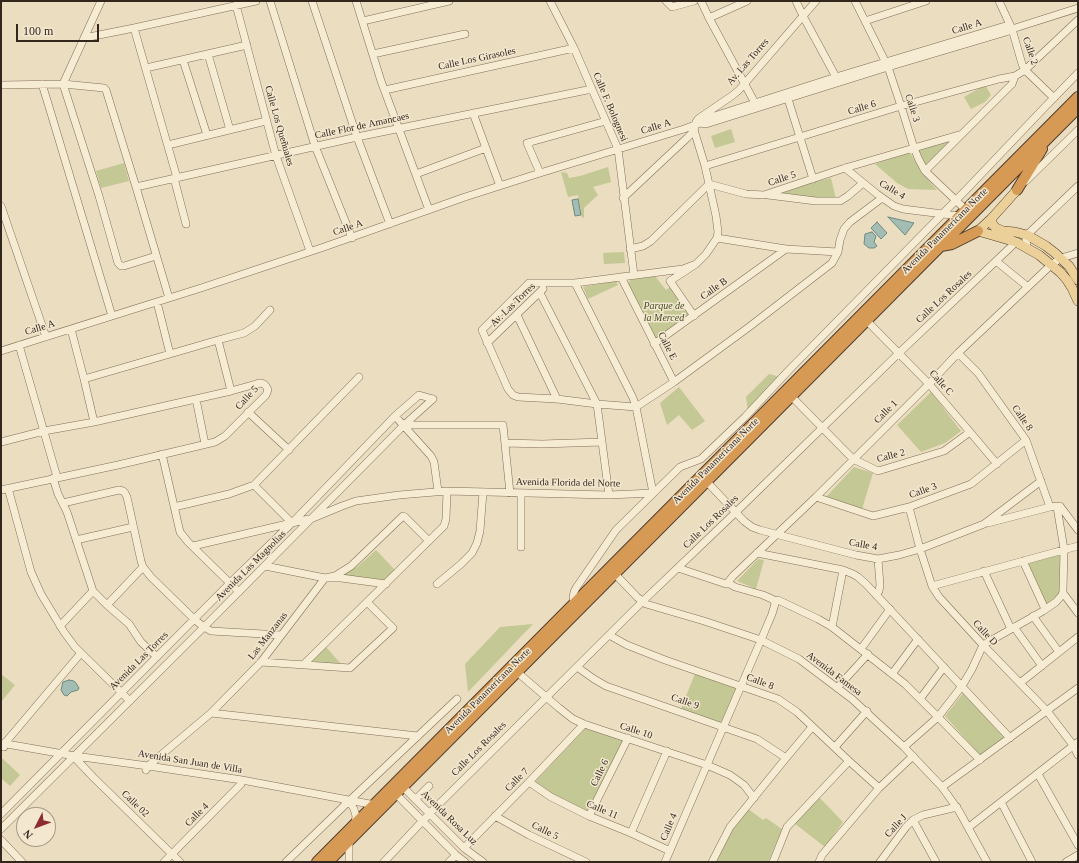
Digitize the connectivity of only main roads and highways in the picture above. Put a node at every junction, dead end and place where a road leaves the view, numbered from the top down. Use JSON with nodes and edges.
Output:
{"nodes":[{"id":1,"x":1078,"y":97,"type":"edge"},
{"id":2,"x":1078,"y":108,"type":"edge"},
{"id":3,"x":1053,"y":132,"type":"junction"},
{"id":4,"x":1017,"y":190,"type":"joint"},
{"id":5,"x":991,"y":219,"type":"junction"},
{"id":6,"x":978,"y":231,"type":"junction"},
{"id":7,"x":940,"y":247,"type":"junction"},
{"id":8,"x":1078,"y":280,"type":"edge"},
{"id":9,"x":1078,"y":301,"type":"edge"},
{"id":10,"x":318,"y":862,"type":"edge"},
{"id":11,"x":328,"y":862,"type":"edge"}],
"edges":[{"from":1,"to":10,"type":"highway","name":"Avenida Panamericana Norte"},
{"from":2,"to":3,"type":"highway","name":"Avenida Panamericana Norte"},
{"from":3,"to":4,"type":"highway"},
{"from":3,"to":7,"type":"highway","name":"Avenida Panamericana Norte"},
{"from":4,"to":5,"type":"main road"},
{"from":5,"to":6,"type":"main road"},
{"from":5,"to":8,"type":"main road"},
{"from":6,"to":7,"type":"highway"},
{"from":6,"to":9,"type":"main road"},
{"from":7,"to":11,"type":"highway","name":"Avenida Panamericana Norte"}]}
